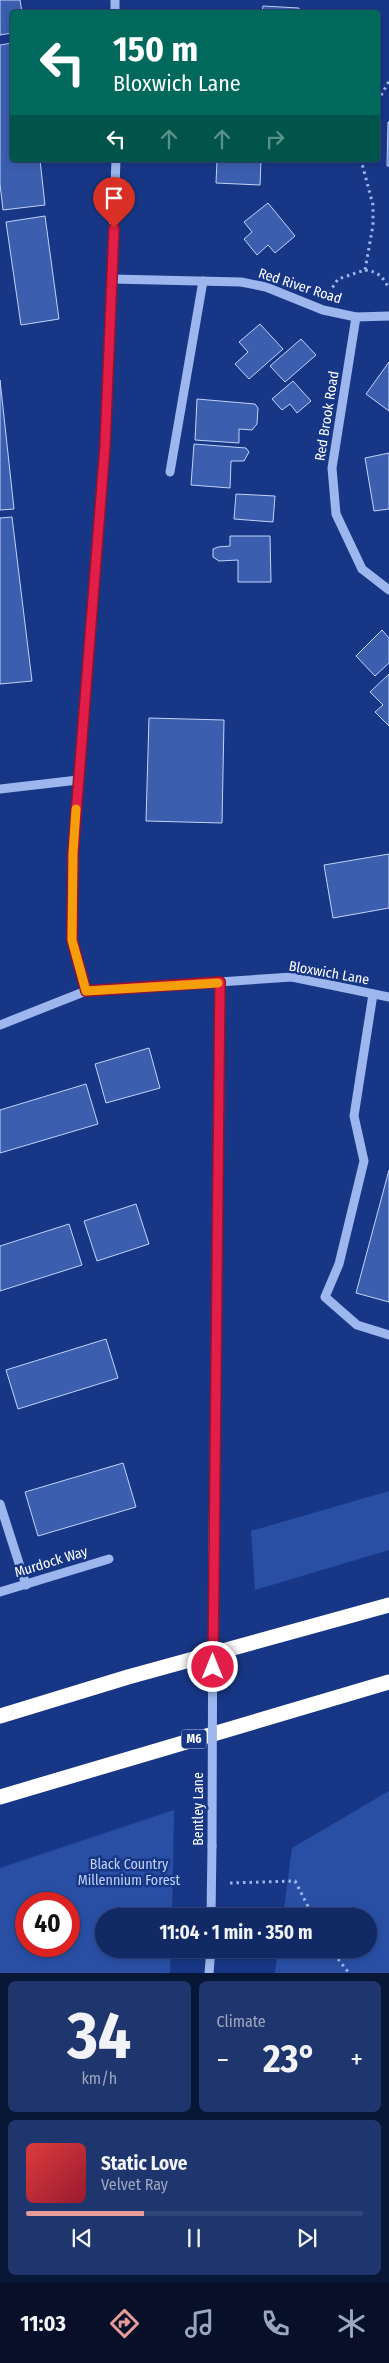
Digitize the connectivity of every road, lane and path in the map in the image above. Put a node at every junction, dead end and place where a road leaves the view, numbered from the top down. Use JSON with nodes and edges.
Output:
{"nodes":[{"id":1,"x":389,"y":81,"type":"edge"},
{"id":2,"x":380,"y":97,"type":"edge"},
{"id":3,"x":116,"y":162,"type":"edge"},
{"id":4,"x":362,"y":162,"type":"edge"},
{"id":5,"x":365,"y":270,"type":"junction"},
{"id":6,"x":112,"y":279,"type":"junction"},
{"id":7,"x":203,"y":282,"type":"junction"},
{"id":8,"x":389,"y":289,"type":"edge"},
{"id":9,"x":323,"y":310,"type":"junction"},
{"id":10,"x":389,"y":316,"type":"edge"},
{"id":11,"x":356,"y":317,"type":"junction"},
{"id":12,"x":170,"y":472,"type":"dead end"},
{"id":13,"x":389,"y":590,"type":"edge"},
{"id":14,"x":78,"y":780,"type":"junction"},
{"id":15,"x":0,"y":789,"type":"edge"},
{"id":16,"x":220,"y":982,"type":"junction"},
{"id":17,"x":86,"y":991,"type":"junction"},
{"id":18,"x":373,"y":994,"type":"junction"},
{"id":19,"x":389,"y":997,"type":"edge"},
{"id":20,"x":0,"y":1025,"type":"edge"},
{"id":21,"x":389,"y":1335,"type":"edge"},
{"id":22,"x":0,"y":1504,"type":"edge"},
{"id":23,"x":109,"y":1559,"type":"dead end"},
{"id":24,"x":26,"y":1584,"type":"junction"},
{"id":25,"x":0,"y":1592,"type":"edge"},
{"id":26,"x":389,"y":1605,"type":"edge"},
{"id":27,"x":389,"y":1682,"type":"edge"},
{"id":28,"x":0,"y":1716,"type":"edge"},
{"id":29,"x":0,"y":1797,"type":"edge"},
{"id":30,"x":212,"y":1883,"type":"junction"},
{"id":31,"x":211,"y":1908,"type":"edge"},
{"id":32,"x":309,"y":1908,"type":"edge"},
{"id":33,"x":210,"y":1958,"type":"edge"},
{"id":34,"x":337,"y":1958,"type":"edge"},
{"id":35,"x":209,"y":1973,"type":"edge"},
{"id":36,"x":349,"y":1973,"type":"edge"}],
"edges":[{"from":1,"to":2,"type":"path"},
{"from":3,"to":6,"type":"street"},
{"from":4,"to":5,"type":"path"},
{"from":5,"to":8,"type":"path"},
{"from":5,"to":9,"type":"path"},
{"from":6,"to":7,"type":"street","name":"Red River Road"},
{"from":6,"to":14,"type":"street"},
{"from":7,"to":9,"type":"street","name":"Red River Road"},
{"from":7,"to":12,"type":"street"},
{"from":9,"to":11,"type":"street","name":"Red River Road"},
{"from":10,"to":11,"type":"street","name":"Red River Road"},
{"from":11,"to":13,"type":"street","name":"Red Brook Road"},
{"from":14,"to":15,"type":"street"},
{"from":14,"to":17,"type":"street"},
{"from":16,"to":17,"type":"street","name":"Bloxwich Lane"},
{"from":16,"to":18,"type":"street","name":"Bloxwich Lane"},
{"from":16,"to":30,"type":"street","name":"Bentley Lane","bridge":true},
{"from":17,"to":20,"type":"street","name":"Bloxwich Lane"},
{"from":18,"to":19,"type":"street","name":"Bloxwich Lane"},
{"from":18,"to":21,"type":"street"},
{"from":22,"to":24,"type":"street"},
{"from":23,"to":24,"type":"street","name":"Murdock Way"},
{"from":24,"to":25,"type":"street","name":"Murdock Way"},
{"from":26,"to":28,"type":"highway"},
{"from":27,"to":29,"type":"highway","number":"M6"},
{"from":30,"to":31,"type":"street","name":"Bentley Lane"},
{"from":30,"to":32,"type":"path"},
{"from":33,"to":35,"type":"street"},
{"from":34,"to":36,"type":"path"}]}
